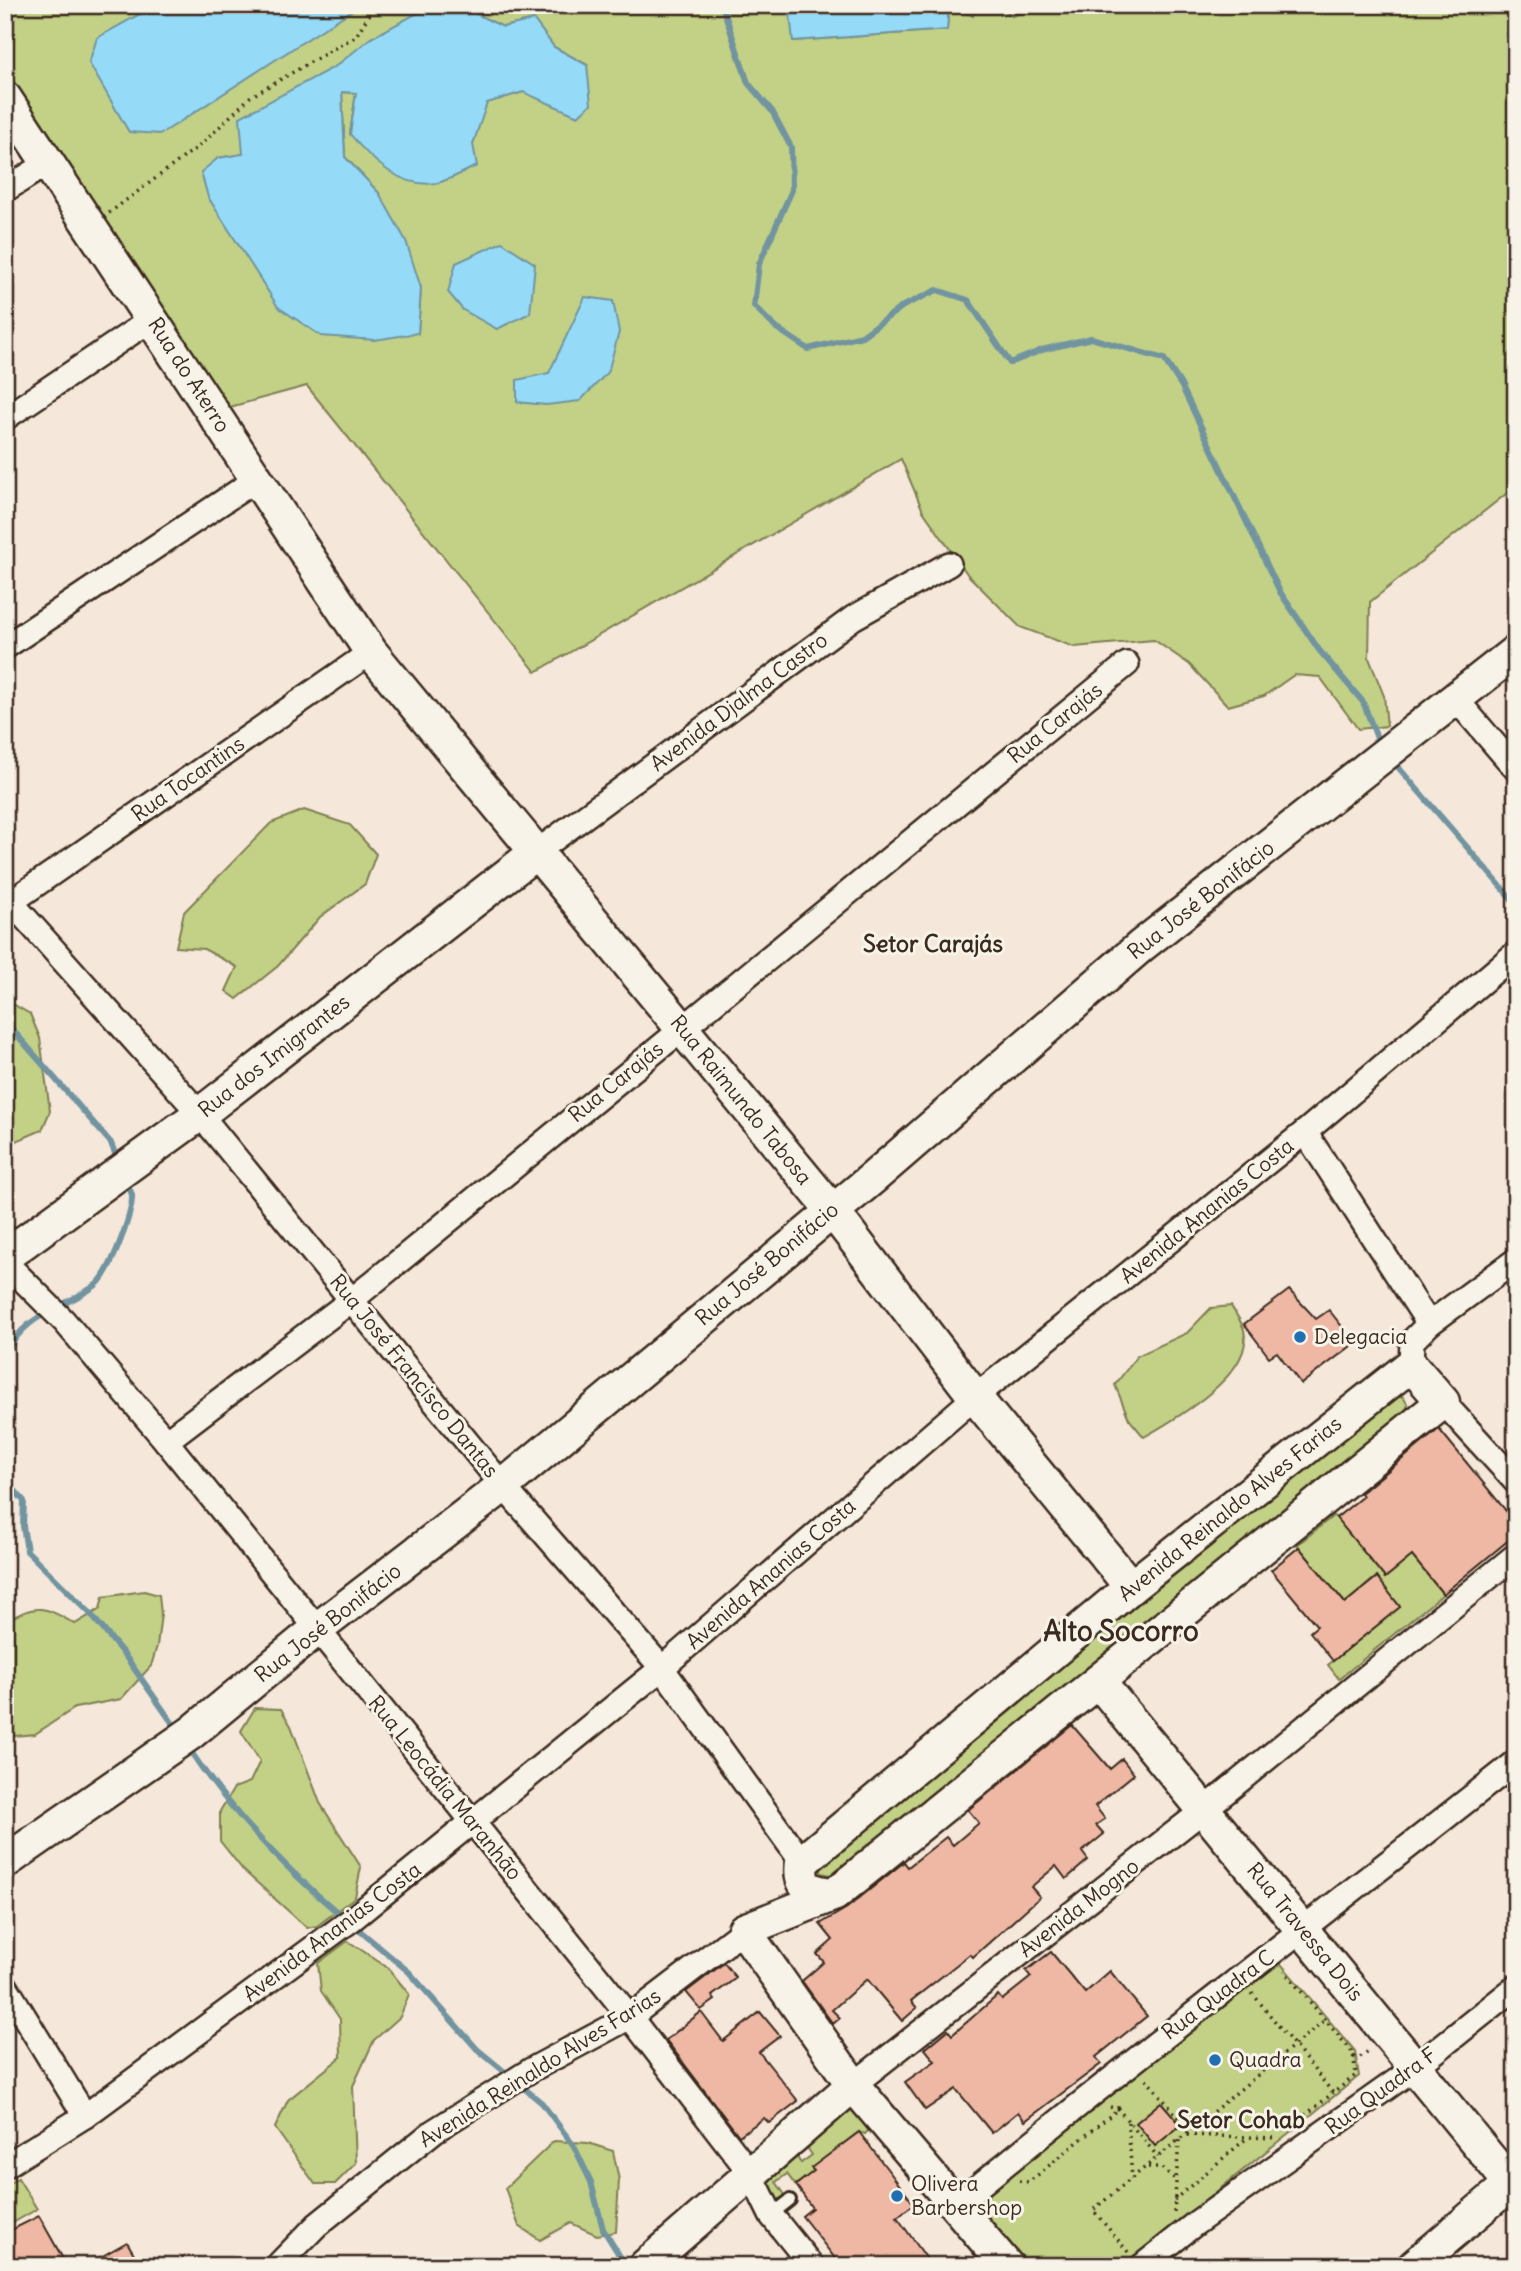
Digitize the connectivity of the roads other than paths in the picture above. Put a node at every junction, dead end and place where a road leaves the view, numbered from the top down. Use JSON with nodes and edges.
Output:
{"nodes":[{"id":1,"x":5,"y":98,"type":"edge"},
{"id":2,"x":48,"y":163,"type":"junction"},
{"id":3,"x":5,"y":190,"type":"edge"},
{"id":4,"x":152,"y":319,"type":"junction"},
{"id":5,"x":5,"y":418,"type":"edge"},
{"id":6,"x":257,"y":479,"type":"junction"},
{"id":7,"x":949,"y":564,"type":"dead end"},
{"id":8,"x":5,"y":648,"type":"edge"},
{"id":9,"x":1516,"y":651,"type":"edge"},
{"id":10,"x":371,"y":652,"type":"junction"},
{"id":11,"x":1127,"y":664,"type":"dead end"},
{"id":12,"x":1455,"y":698,"type":"junction"},
{"id":13,"x":1516,"y":769,"type":"edge"},
{"id":14,"x":538,"y":851,"type":"junction"},
{"id":15,"x":8,"y":904,"type":"edge"},
{"id":16,"x":1516,"y":953,"type":"edge"},
{"id":17,"x":682,"y":1028,"type":"junction"},
{"id":18,"x":200,"y":1114,"type":"junction"},
{"id":19,"x":1305,"y":1132,"type":"junction"},
{"id":20,"x":831,"y":1209,"type":"junction"},
{"id":21,"x":5,"y":1256,"type":"edge"},
{"id":22,"x":1516,"y":1260,"type":"edge"},
{"id":23,"x":5,"y":1262,"type":"edge"},
{"id":24,"x":353,"y":1299,"type":"junction"},
{"id":25,"x":1429,"y":1324,"type":"junction"},
{"id":26,"x":1411,"y":1365,"type":"junction"},
{"id":27,"x":975,"y":1397,"type":"junction"},
{"id":28,"x":1443,"y":1402,"type":"junction"},
{"id":29,"x":166,"y":1441,"type":"junction"},
{"id":30,"x":1516,"y":1482,"type":"edge"},
{"id":31,"x":503,"y":1486,"type":"junction"},
{"id":32,"x":1516,"y":1555,"type":"edge"},
{"id":33,"x":1131,"y":1587,"type":"junction"},
{"id":34,"x":316,"y":1630,"type":"junction"},
{"id":35,"x":662,"y":1668,"type":"junction"},
{"id":36,"x":1099,"y":1682,"type":"junction"},
{"id":37,"x":1516,"y":1762,"type":"edge"},
{"id":38,"x":1205,"y":1809,"type":"junction"},
{"id":39,"x":473,"y":1822,"type":"junction"},
{"id":40,"x":5,"y":1862,"type":"edge"},
{"id":41,"x":802,"y":1862,"type":"junction"},
{"id":42,"x":835,"y":1894,"type":"junction"},
{"id":43,"x":744,"y":1930,"type":"junction"},
{"id":44,"x":1303,"y":1931,"type":"junction"},
{"id":45,"x":5,"y":1985,"type":"edge"},
{"id":46,"x":1516,"y":1987,"type":"edge"},
{"id":47,"x":630,"y":2017,"type":"junction"},
{"id":48,"x":1416,"y":2067,"type":"junction"},
{"id":49,"x":853,"y":2085,"type":"junction"},
{"id":50,"x":85,"y":2116,"type":"junction"},
{"id":51,"x":5,"y":2166,"type":"edge"},
{"id":52,"x":751,"y":2174,"type":"junction"},
{"id":53,"x":1513,"y":2181,"type":"edge"},
{"id":54,"x":790,"y":2200,"type":"dead end"},
{"id":55,"x":956,"y":2205,"type":"junction"},
{"id":56,"x":771,"y":2215,"type":"junction"},
{"id":57,"x":1137,"y":2261,"type":"edge"},
{"id":58,"x":277,"y":2266,"type":"edge"},
{"id":59,"x":645,"y":2266,"type":"edge"},
{"id":60,"x":812,"y":2266,"type":"edge"},
{"id":61,"x":1007,"y":2266,"type":"edge"},
{"id":62,"x":1413,"y":2266,"type":"edge"}],
"edges":[{"from":1,"to":2,"type":"street","name":"Rua do Aterro"},
{"from":2,"to":3,"type":"street"},
{"from":2,"to":4,"type":"street","name":"Rua do Aterro"},
{"from":4,"to":5,"type":"street"},
{"from":4,"to":6,"type":"street","name":"Rua do Aterro"},
{"from":6,"to":8,"type":"street"},
{"from":6,"to":10,"type":"street","name":"Rua do Aterro"},
{"from":7,"to":14,"type":"street","name":"Avenida Djalma Castro"},
{"from":9,"to":12,"type":"street","name":"Rua José Bonifácio"},
{"from":10,"to":14,"type":"street","name":"Rua Raimundo Tabosa"},
{"from":10,"to":15,"type":"street","name":"Rua Tocantins"},
{"from":11,"to":17,"type":"street","name":"Rua Carajás"},
{"from":12,"to":13,"type":"street"},
{"from":12,"to":20,"type":"street","name":"Rua José Bonifácio"},
{"from":14,"to":17,"type":"street","name":"Rua Raimundo Tabosa"},
{"from":14,"to":18,"type":"street","name":"Rua dos Imigrantes"},
{"from":15,"to":18,"type":"street","name":"Rua José Francisco Dantas"},
{"from":16,"to":19,"type":"street","name":"Avenida Ananias Costa"},
{"from":17,"to":20,"type":"street","name":"Rua Raimundo Tabosa"},
{"from":17,"to":24,"type":"street","name":"Rua Carajás"},
{"from":18,"to":21,"type":"street","name":"Rua dos Imigrantes"},
{"from":18,"to":24,"type":"street","name":"Rua José Francisco Dantas"},
{"from":19,"to":25,"type":"street"},
{"from":19,"to":27,"type":"street","name":"Avenida Ananias Costa"},
{"from":20,"to":27,"type":"street","name":"Rua Raimundo Tabosa"},
{"from":20,"to":31,"type":"street","name":"Rua José Bonifácio"},
{"from":22,"to":25,"type":"street"},
{"from":23,"to":29,"type":"street","name":"Rua Leocádia Maranhão"},
{"from":24,"to":29,"type":"street","name":"Rua Carajás"},
{"from":24,"to":31,"type":"street","name":"Rua José Francisco Dantas"},
{"from":25,"to":26,"type":"street"},
{"from":26,"to":28,"type":"street"},
{"from":26,"to":33,"type":"street","name":"Avenida Reinaldo Alves Farias"},
{"from":27,"to":33,"type":"street","name":"Rua Raimundo Tabosa"},
{"from":27,"to":35,"type":"street","name":"Avenida Ananias Costa"},
{"from":28,"to":30,"type":"street"},
{"from":28,"to":36,"type":"street","name":"Avenida Reinaldo Alves Farias"},
{"from":29,"to":34,"type":"street","name":"Rua Leocádia Maranhão"},
{"from":31,"to":34,"type":"street","name":"Rua José Bonifácio"},
{"from":31,"to":35,"type":"street","name":"Rua José Francisco Dantas"},
{"from":32,"to":38,"type":"street","name":"Avenida Mogno"},
{"from":33,"to":41,"type":"street","name":"Avenida Reinaldo Alves Farias"},
{"from":34,"to":39,"type":"street","name":"Rua Leocádia Maranhão"},
{"from":34,"to":40,"type":"street","name":"Rua José Bonifácio"},
{"from":35,"to":39,"type":"street","name":"Avenida Ananias Costa"},
{"from":35,"to":41,"type":"street","name":"Rua José Francisco Dantas"},
{"from":36,"to":38,"type":"street","name":"Rua Travessa Dois"},
{"from":36,"to":42,"type":"street","name":"Avenida Reinaldo Alves Farias"},
{"from":37,"to":44,"type":"street","name":"Rua Quadra C"},
{"from":38,"to":44,"type":"street","name":"Rua Travessa Dois"},
{"from":38,"to":49,"type":"street","name":"Avenida Mogno"},
{"from":39,"to":47,"type":"street","name":"Rua Leocádia Maranhão"},
{"from":39,"to":50,"type":"street","name":"Avenida Ananias Costa"},
{"from":41,"to":42,"type":"street"},
{"from":41,"to":43,"type":"street","name":"Avenida Reinaldo Alves Farias"},
{"from":42,"to":43,"type":"street","name":"Avenida Reinaldo Alves Farias"},
{"from":43,"to":47,"type":"street","name":"Avenida Reinaldo Alves Farias"},
{"from":43,"to":49,"type":"street"},
{"from":44,"to":48,"type":"street","name":"Rua Travessa Dois"},
{"from":44,"to":55,"type":"street","name":"Rua Quadra C"},
{"from":45,"to":50,"type":"street"},
{"from":46,"to":48,"type":"street","name":"Rua Quadra F"},
{"from":47,"to":52,"type":"street","name":"Rua Leocádia Maranhão"},
{"from":47,"to":58,"type":"street","name":"Avenida Reinaldo Alves Farias"},
{"from":48,"to":53,"type":"street","name":"Rua Travessa Dois"},
{"from":48,"to":57,"type":"street","name":"Rua Quadra F"},
{"from":49,"to":52,"type":"street","name":"Avenida Mogno"},
{"from":49,"to":55,"type":"street"},
{"from":50,"to":51,"type":"street","name":"Avenida Ananias Costa"},
{"from":52,"to":56,"type":"street","name":"Rua Leocádia Maranhão"},
{"from":52,"to":59,"type":"street","name":"Avenida Mogno"},
{"from":53,"to":62,"type":"street"},
{"from":54,"to":56,"type":"lane"},
{"from":55,"to":61,"type":"street"},
{"from":56,"to":60,"type":"street","name":"Rua Leocádia Maranhão"}]}
